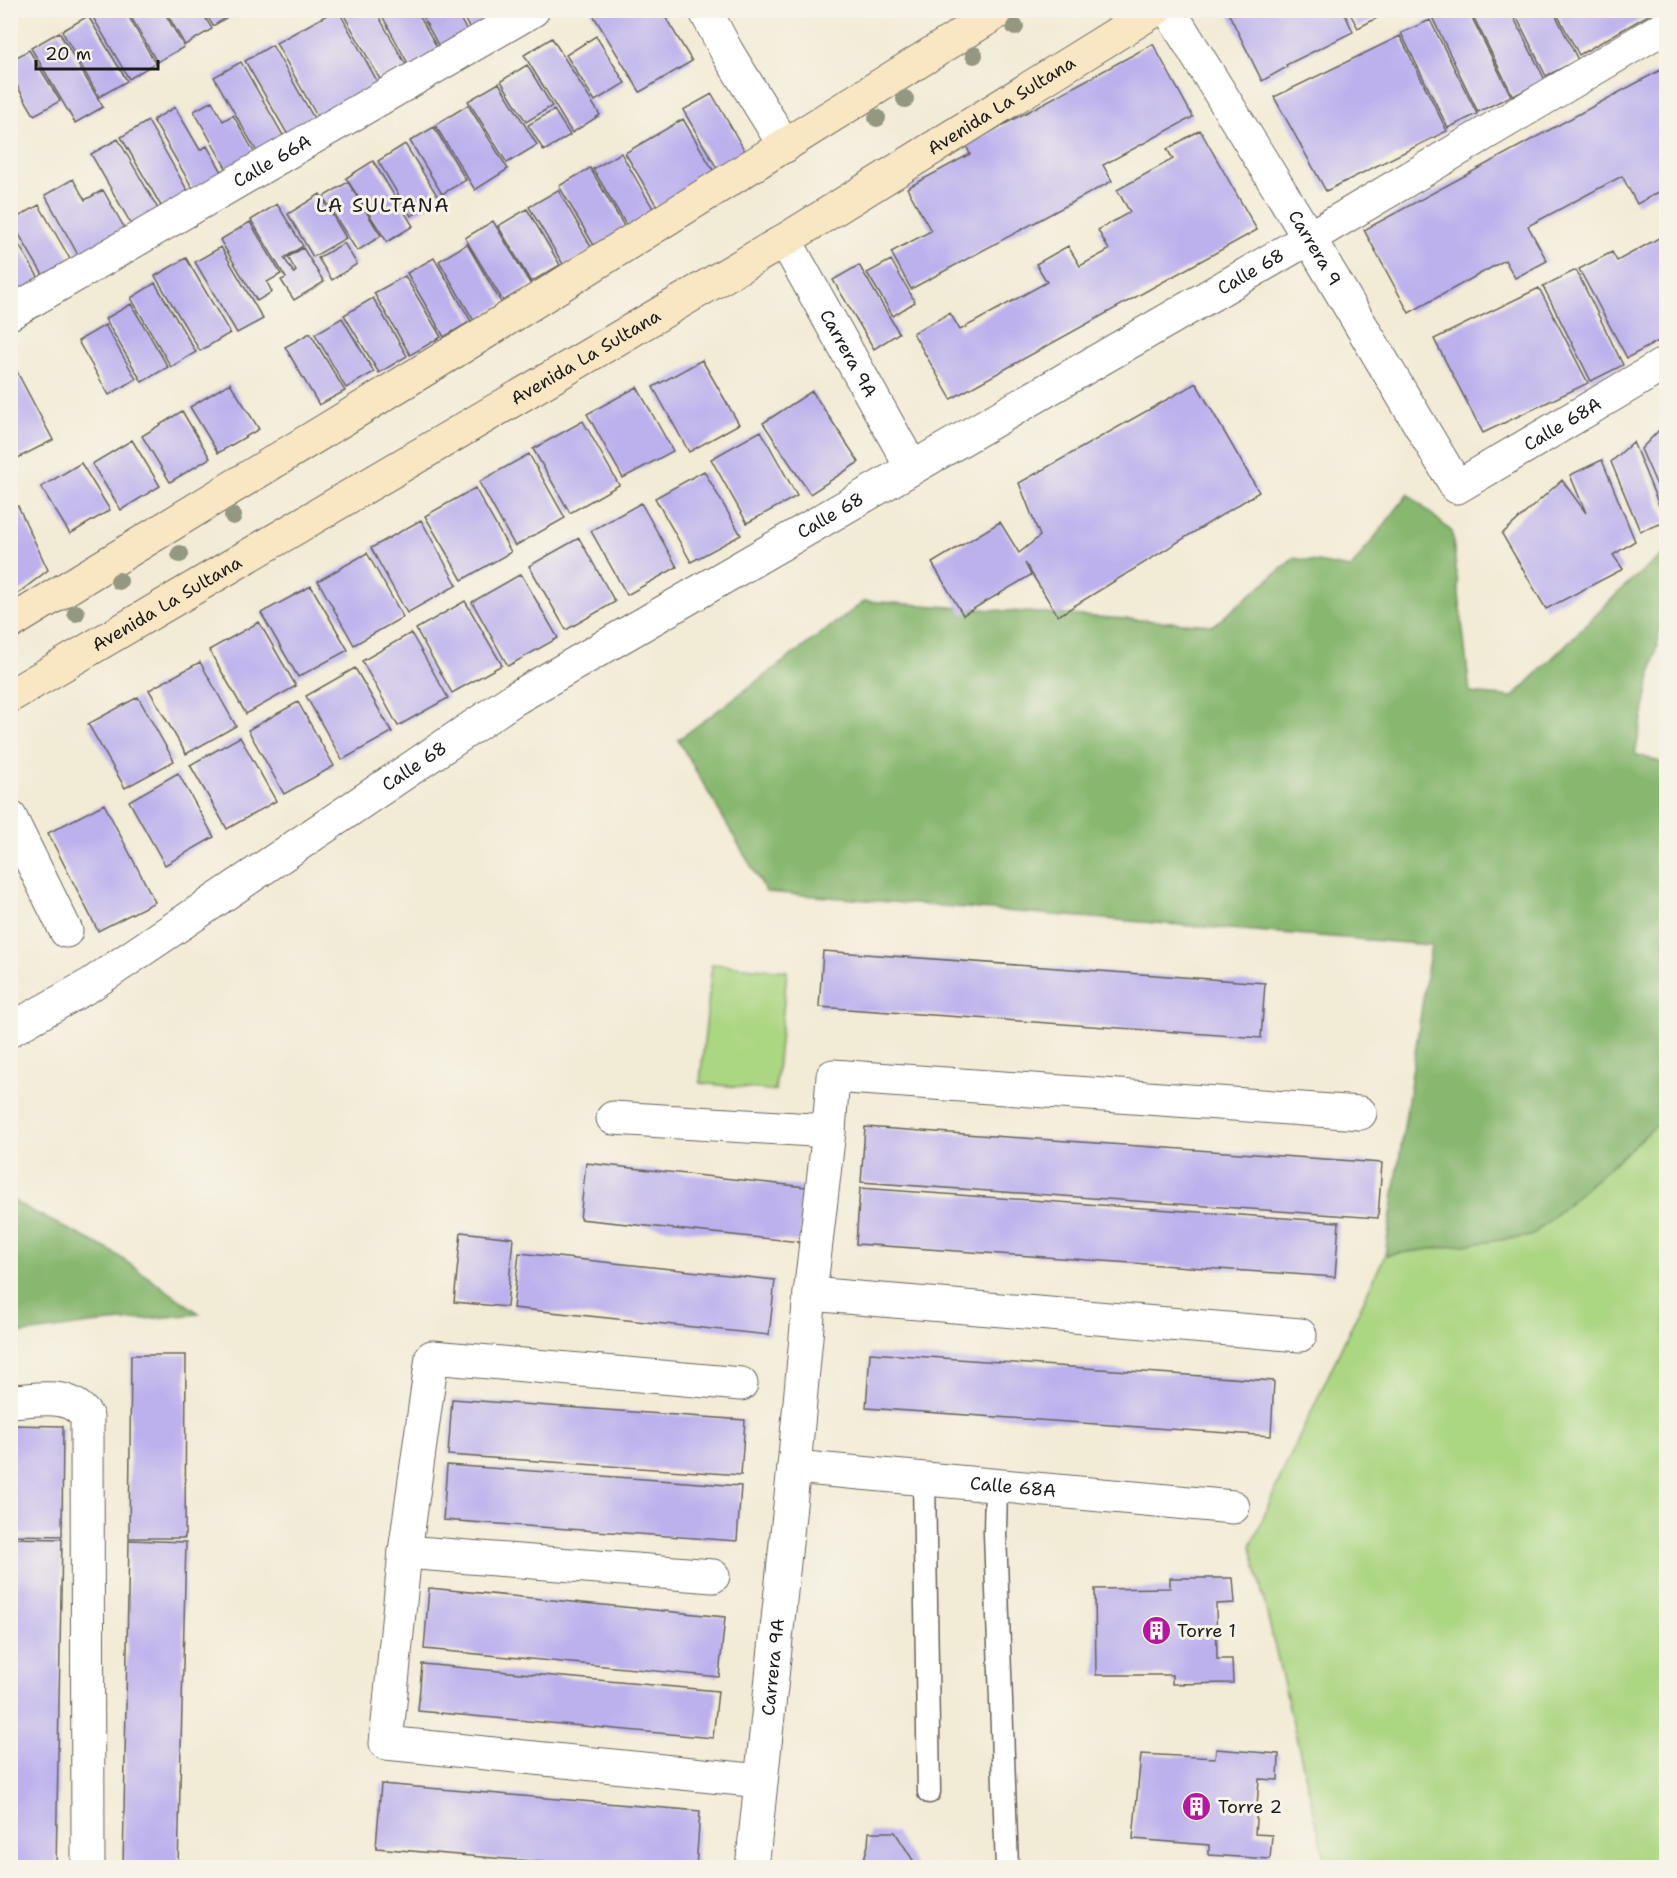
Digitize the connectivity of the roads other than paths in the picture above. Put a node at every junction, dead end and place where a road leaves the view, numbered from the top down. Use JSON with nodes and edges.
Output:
{"nodes":[{"id":1,"x":533,"y":10,"type":"edge"},
{"id":2,"x":705,"y":10,"type":"edge"},
{"id":3,"x":1001,"y":10,"type":"edge"},
{"id":4,"x":1155,"y":10,"type":"edge"},
{"id":5,"x":1169,"y":10,"type":"edge"},
{"id":6,"x":1666,"y":26,"type":"edge"},
{"id":7,"x":785,"y":146,"type":"junction"},
{"id":8,"x":1309,"y":238,"type":"junction"},
{"id":9,"x":785,"y":240,"type":"junction"},
{"id":10,"x":10,"y":313,"type":"edge"},
{"id":11,"x":1666,"y":363,"type":"edge"},
{"id":12,"x":912,"y":468,"type":"junction"},
{"id":13,"x":1457,"y":487,"type":"joint"},
{"id":14,"x":10,"y":623,"type":"edge"},
{"id":15,"x":10,"y":696,"type":"edge"},
{"id":16,"x":10,"y":817,"type":"edge"},
{"id":17,"x":66,"y":932,"type":"dead end"},
{"id":18,"x":10,"y":1030,"type":"edge"},
{"id":19,"x":1360,"y":1113,"type":"dead end"},
{"id":20,"x":613,"y":1118,"type":"dead end"},
{"id":21,"x":829,"y":1131,"type":"junction"},
{"id":22,"x":810,"y":1294,"type":"junction"},
{"id":23,"x":1300,"y":1335,"type":"dead end"},
{"id":24,"x":741,"y":1384,"type":"dead end"},
{"id":25,"x":10,"y":1401,"type":"edge"},
{"id":26,"x":794,"y":1467,"type":"junction"},
{"id":27,"x":924,"y":1479,"type":"junction"},
{"id":28,"x":996,"y":1485,"type":"junction"},
{"id":29,"x":1233,"y":1507,"type":"dead end"},
{"id":30,"x":405,"y":1552,"type":"junction"},
{"id":31,"x":713,"y":1576,"type":"dead end"},
{"id":32,"x":761,"y":1781,"type":"junction"},
{"id":33,"x":929,"y":1792,"type":"dead end"},
{"id":34,"x":88,"y":1868,"type":"edge"},
{"id":35,"x":752,"y":1868,"type":"edge"},
{"id":36,"x":1006,"y":1868,"type":"edge"}],
"edges":[{"from":1,"to":10,"type":"street","name":"Calle 66A"},
{"from":2,"to":7,"type":"street"},
{"from":3,"to":7,"type":"street"},
{"from":4,"to":9,"type":"street","name":"Avenida La Sultana"},
{"from":5,"to":8,"type":"street","name":"Carrera 9"},
{"from":6,"to":8,"type":"street","name":"Calle 68"},
{"from":7,"to":14,"type":"street"},
{"from":8,"to":12,"type":"street","name":"Calle 68"},
{"from":8,"to":13,"type":"street","name":"Carrera 9"},
{"from":9,"to":12,"type":"street","name":"Carrera 9A"},
{"from":9,"to":15,"type":"street","name":"Avenida La Sultana"},
{"from":11,"to":13,"type":"street","name":"Calle 68A"},
{"from":12,"to":18,"type":"street","name":"Calle 68"},
{"from":16,"to":17,"type":"street"},
{"from":19,"to":21,"type":"street","name":"Carrera 9A"},
{"from":20,"to":21,"type":"street"},
{"from":21,"to":22,"type":"street","name":"Carrera 9A"},
{"from":22,"to":23,"type":"street"},
{"from":22,"to":26,"type":"street","name":"Carrera 9A"},
{"from":24,"to":30,"type":"street"},
{"from":25,"to":34,"type":"street"},
{"from":26,"to":27,"type":"street","name":"Calle 68A"},
{"from":26,"to":32,"type":"street","name":"Carrera 9A"},
{"from":27,"to":28,"type":"street","name":"Calle 68A"},
{"from":27,"to":33,"type":"lane"},
{"from":28,"to":29,"type":"street","name":"Calle 68A"},
{"from":28,"to":36,"type":"lane"},
{"from":30,"to":31,"type":"street"},
{"from":30,"to":32,"type":"street"},
{"from":32,"to":35,"type":"street","name":"Carrera 9A"}]}
